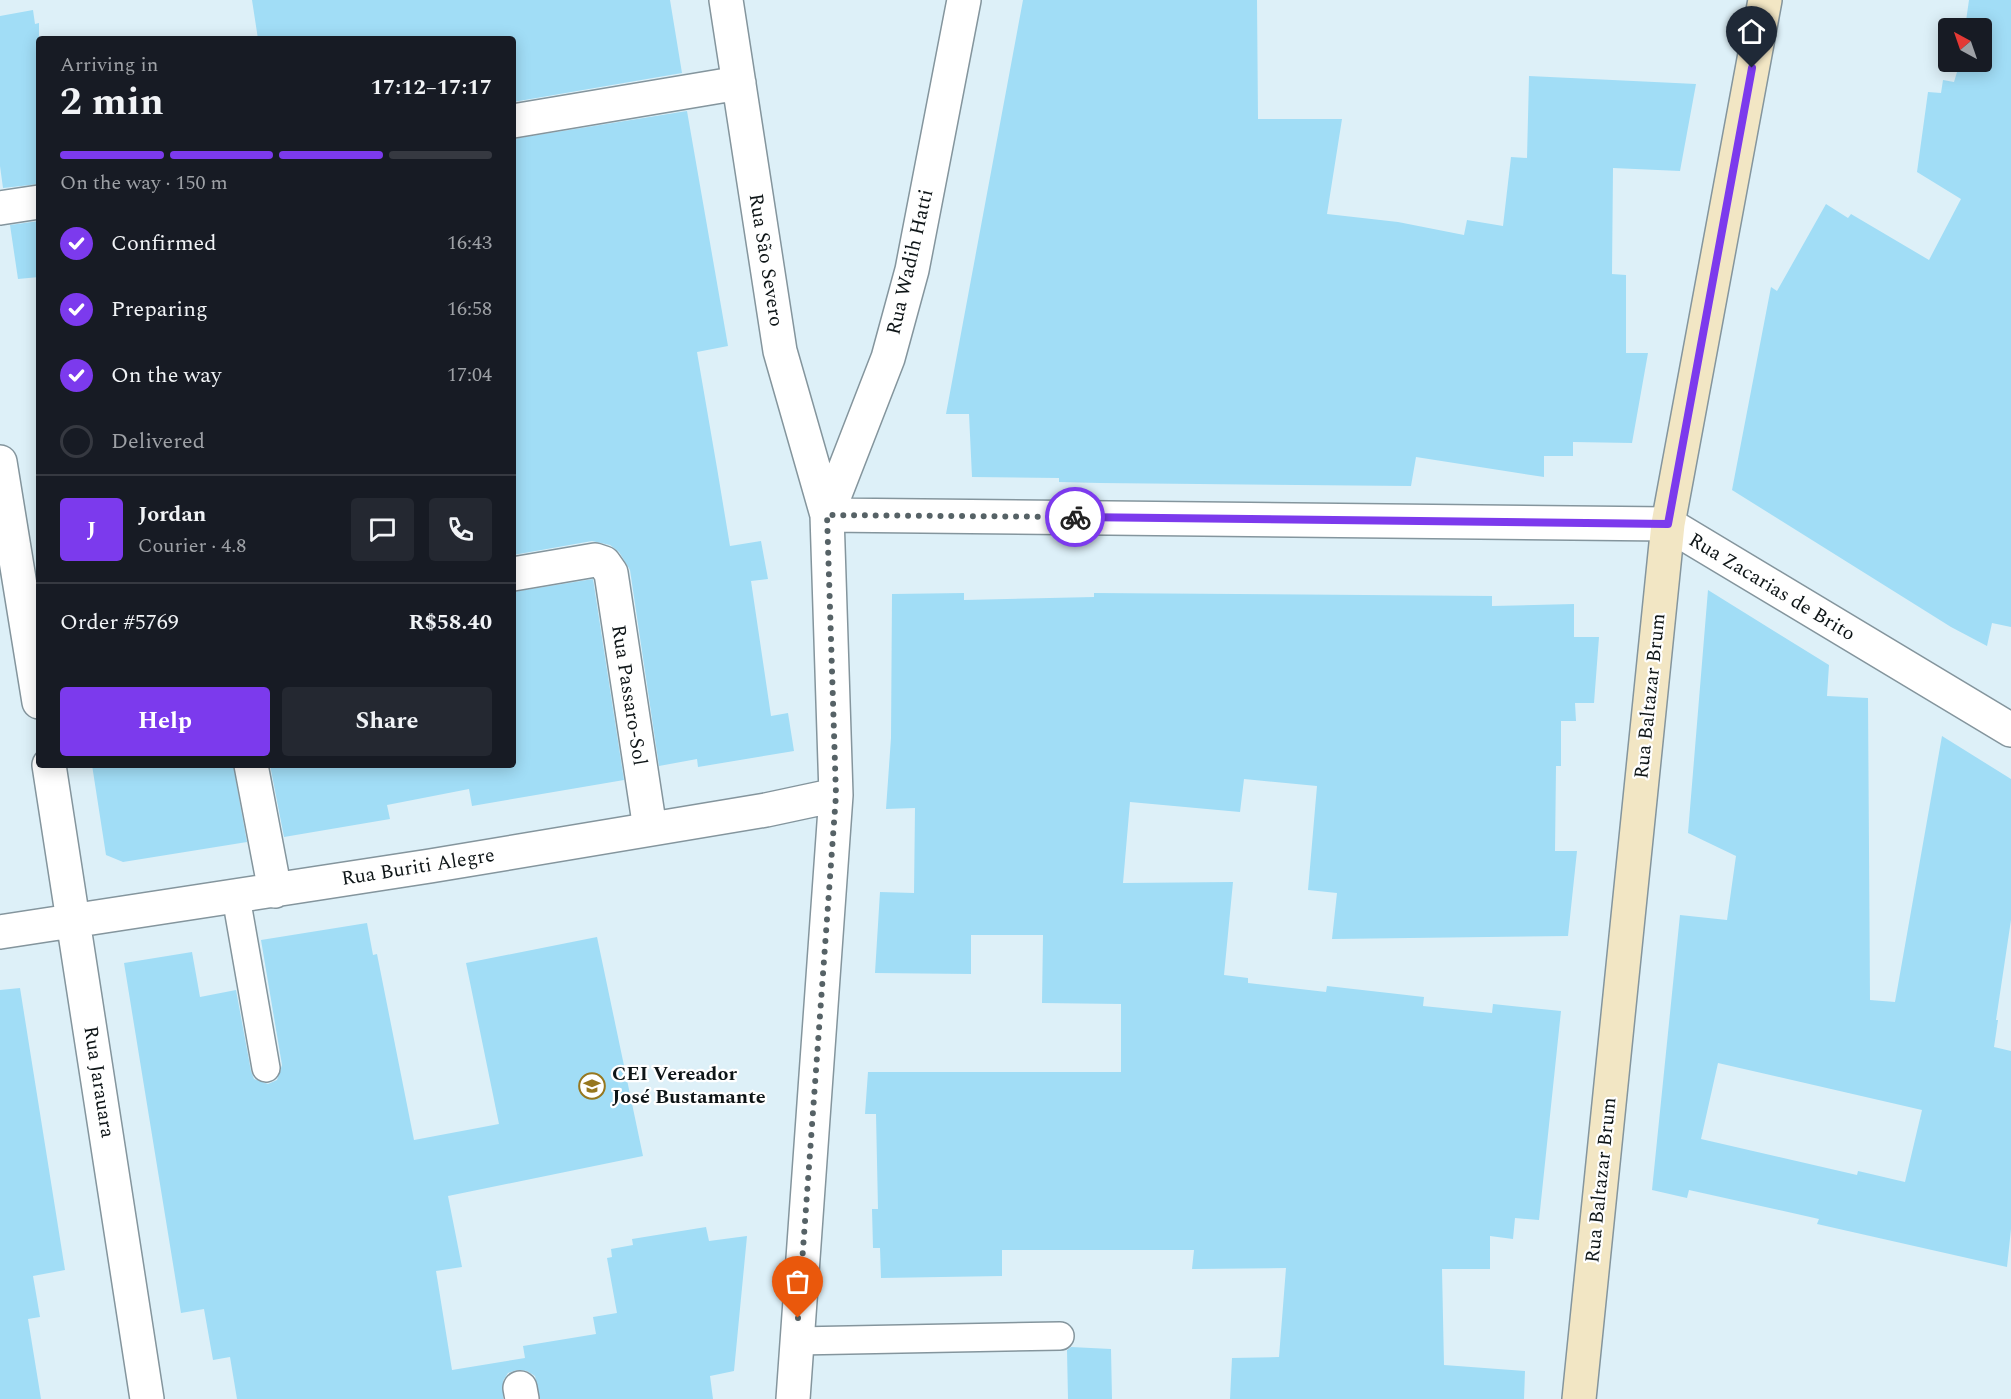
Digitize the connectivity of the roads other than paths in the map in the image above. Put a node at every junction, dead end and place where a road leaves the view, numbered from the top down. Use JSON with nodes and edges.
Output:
{"nodes":[{"id":1,"x":726,"y":0,"type":"edge"},
{"id":2,"x":964,"y":0,"type":"edge"},
{"id":3,"x":1765,"y":0,"type":"edge"},
{"id":4,"x":739,"y":83,"type":"junction"},
{"id":5,"x":516,"y":120,"type":"edge"},
{"id":6,"x":36,"y":202,"type":"edge"},
{"id":7,"x":0,"y":208,"type":"edge"},
{"id":8,"x":0,"y":462,"type":"edge"},
{"id":9,"x":827,"y":515,"type":"junction"},
{"id":10,"x":1668,"y":524,"type":"junction"},
{"id":11,"x":516,"y":573,"type":"edge"},
{"id":12,"x":36,"y":684,"type":"edge"},
{"id":13,"x":2011,"y":730,"type":"edge"},
{"id":14,"x":50,"y":768,"type":"edge"},
{"id":15,"x":252,"y":768,"type":"edge"},
{"id":16,"x":836,"y":795,"type":"junction"},
{"id":17,"x":650,"y":829,"type":"junction"},
{"id":18,"x":275,"y":891,"type":"junction"},
{"id":19,"x":236,"y":897,"type":"junction"},
{"id":20,"x":75,"y":921,"type":"junction"},
{"id":21,"x":0,"y":933,"type":"edge"},
{"id":22,"x":266,"y":1068,"type":"dead end"},
{"id":23,"x":1060,"y":1336,"type":"dead end"},
{"id":24,"x":797,"y":1341,"type":"junction"},
{"id":25,"x":147,"y":1399,"type":"edge"},
{"id":26,"x":793,"y":1399,"type":"edge"},
{"id":27,"x":1579,"y":1399,"type":"edge"}],
"edges":[{"from":1,"to":4,"type":"street","name":"Rua São Severo"},
{"from":2,"to":9,"type":"street","name":"Rua Wadih Hatti"},
{"from":3,"to":10,"type":"street","name":"Rua Baltazar Brum"},
{"from":4,"to":5,"type":"street"},
{"from":4,"to":9,"type":"street","name":"Rua São Severo"},
{"from":6,"to":7,"type":"street"},
{"from":8,"to":12,"type":"street"},
{"from":9,"to":10,"type":"street","name":"Rua Zacarias de Brito"},
{"from":9,"to":16,"type":"street"},
{"from":10,"to":13,"type":"street","name":"Rua Zacarias de Brito"},
{"from":10,"to":27,"type":"street","name":"Rua Baltazar Brum"},
{"from":11,"to":17,"type":"street","name":"Rua Passaro-Sol"},
{"from":14,"to":20,"type":"street","name":"Rua Jarauara"},
{"from":15,"to":18,"type":"street"},
{"from":16,"to":17,"type":"street","name":"Rua Buriti Alegre"},
{"from":16,"to":24,"type":"street"},
{"from":17,"to":18,"type":"street","name":"Rua Buriti Alegre"},
{"from":18,"to":19,"type":"street","name":"Rua Buriti Alegre"},
{"from":19,"to":20,"type":"street","name":"Rua Buriti Alegre"},
{"from":19,"to":22,"type":"lane"},
{"from":20,"to":21,"type":"street","name":"Rua Buriti Alegre"},
{"from":20,"to":25,"type":"street","name":"Rua Jarauara"},
{"from":23,"to":24,"type":"lane"},
{"from":24,"to":26,"type":"street"}]}
